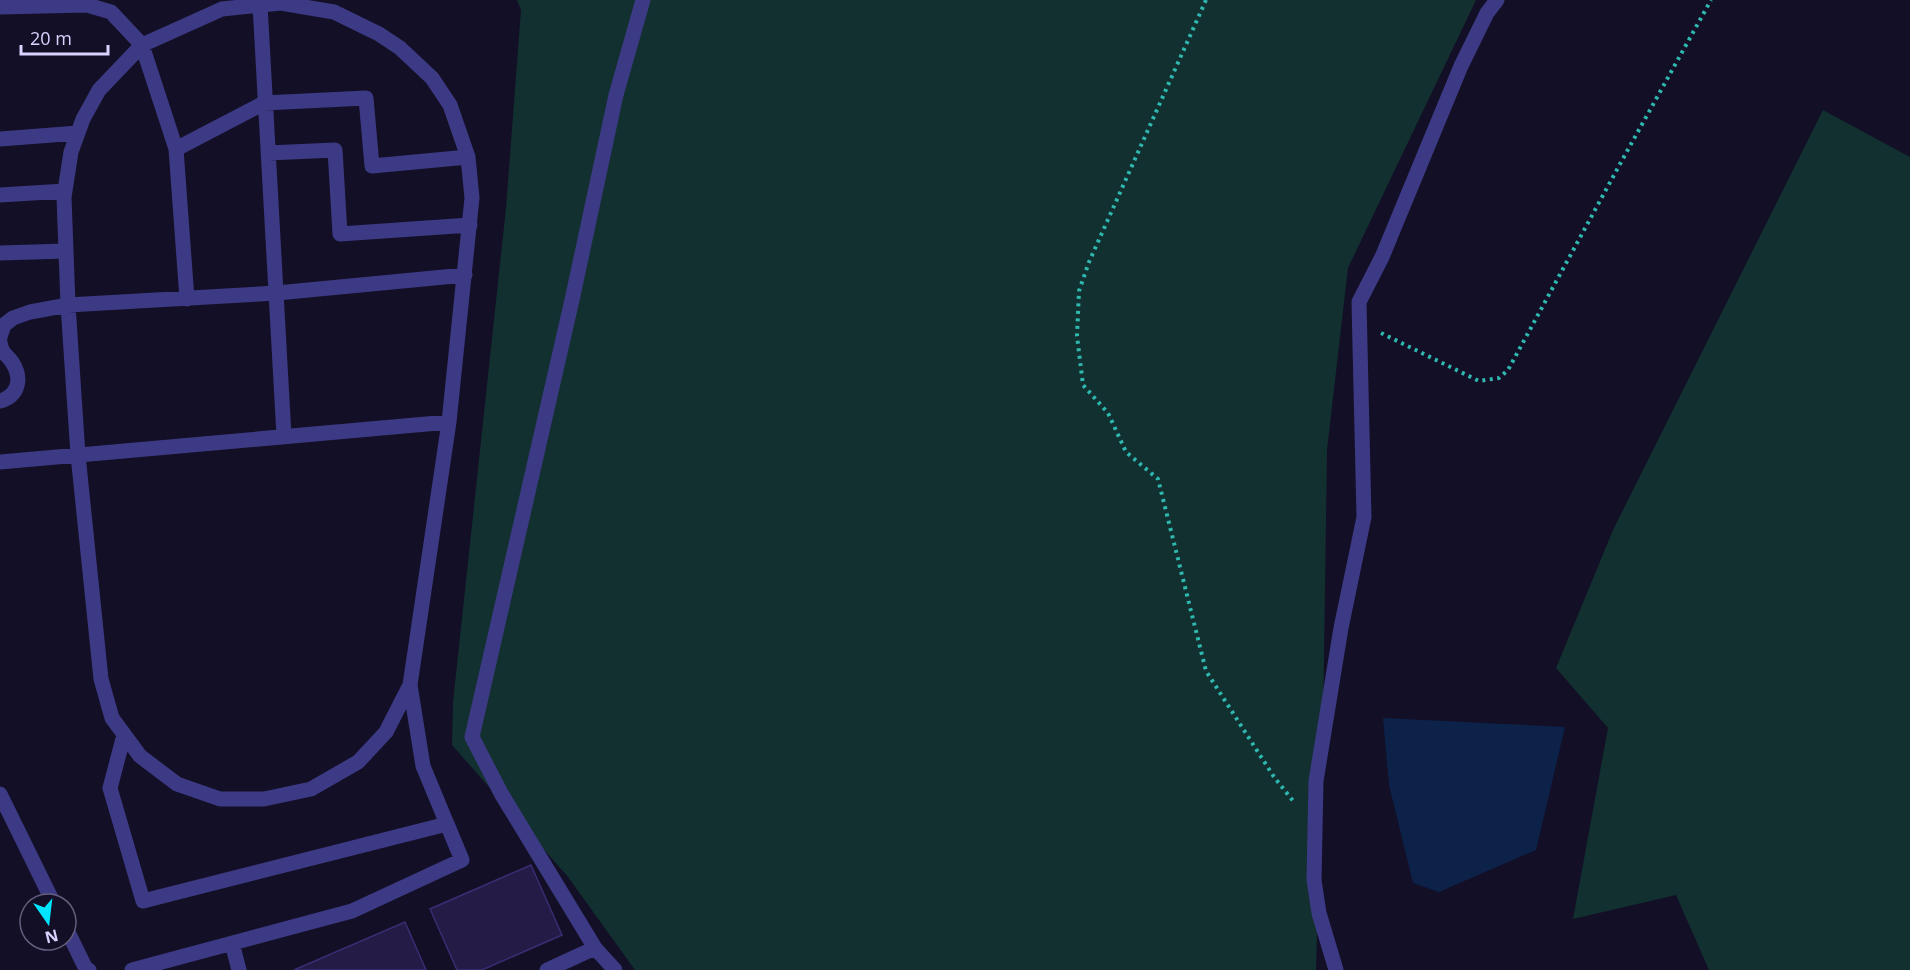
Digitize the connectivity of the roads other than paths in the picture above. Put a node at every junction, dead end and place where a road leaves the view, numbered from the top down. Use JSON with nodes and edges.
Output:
{"nodes":[{"id":1,"x":643,"y":0,"type":"edge"},
{"id":2,"x":1497,"y":0,"type":"edge"},
{"id":3,"x":260,"y":5,"type":"junction"},
{"id":4,"x":0,"y":7,"type":"edge"},
{"id":5,"x":142,"y":45,"type":"junction"},
{"id":6,"x":264,"y":103,"type":"junction"},
{"id":7,"x":78,"y":133,"type":"junction"},
{"id":8,"x":0,"y":139,"type":"edge"},
{"id":9,"x":176,"y":149,"type":"junction"},
{"id":10,"x":268,"y":153,"type":"junction"},
{"id":11,"x":468,"y":157,"type":"junction"},
{"id":12,"x":65,"y":191,"type":"junction"},
{"id":13,"x":0,"y":195,"type":"edge"},
{"id":14,"x":470,"y":225,"type":"junction"},
{"id":15,"x":66,"y":251,"type":"junction"},
{"id":16,"x":0,"y":253,"type":"edge"},
{"id":17,"x":465,"y":275,"type":"junction"},
{"id":18,"x":277,"y":294,"type":"junction"},
{"id":19,"x":187,"y":299,"type":"junction"},
{"id":20,"x":68,"y":305,"type":"junction"},
{"id":21,"x":0,"y":337,"type":"edge"},
{"id":22,"x":0,"y":342,"type":"edge"},
{"id":23,"x":0,"y":402,"type":"edge"},
{"id":24,"x":449,"y":422,"type":"junction"},
{"id":25,"x":284,"y":436,"type":"junction"},
{"id":26,"x":78,"y":454,"type":"junction"},
{"id":27,"x":0,"y":462,"type":"edge"},
{"id":28,"x":410,"y":685,"type":"junction"},
{"id":29,"x":124,"y":735,"type":"junction"},
{"id":30,"x":0,"y":794,"type":"edge"},
{"id":31,"x":447,"y":824,"type":"junction"},
{"id":32,"x":48,"y":892,"type":"edge"},
{"id":33,"x":231,"y":943,"type":"junction"},
{"id":34,"x":595,"y":948,"type":"junction"},
{"id":35,"x":78,"y":951,"type":"edge"},
{"id":36,"x":89,"y":970,"type":"edge"},
{"id":37,"x":132,"y":970,"type":"edge"},
{"id":38,"x":239,"y":970,"type":"edge"},
{"id":39,"x":547,"y":970,"type":"edge"},
{"id":40,"x":615,"y":970,"type":"edge"},
{"id":41,"x":1336,"y":970,"type":"edge"}],
"edges":[{"from":1,"to":34,"type":"street"},
{"from":2,"to":41,"type":"street"},
{"from":3,"to":5,"type":"street"},
{"from":3,"to":6,"type":"street"},
{"from":3,"to":11,"type":"street"},
{"from":4,"to":5,"type":"street"},
{"from":5,"to":7,"type":"street"},
{"from":5,"to":9,"type":"street"},
{"from":6,"to":9,"type":"street"},
{"from":6,"to":10,"type":"street"},
{"from":6,"to":11,"type":"street"},
{"from":7,"to":8,"type":"street"},
{"from":7,"to":12,"type":"street"},
{"from":9,"to":19,"type":"street"},
{"from":10,"to":14,"type":"street"},
{"from":10,"to":18,"type":"street"},
{"from":11,"to":14,"type":"street"},
{"from":12,"to":13,"type":"street"},
{"from":12,"to":15,"type":"street"},
{"from":14,"to":17,"type":"street"},
{"from":15,"to":16,"type":"street"},
{"from":15,"to":20,"type":"street"},
{"from":17,"to":18,"type":"street"},
{"from":17,"to":24,"type":"street"},
{"from":18,"to":19,"type":"street"},
{"from":18,"to":25,"type":"street"},
{"from":19,"to":20,"type":"street"},
{"from":20,"to":21,"type":"street"},
{"from":20,"to":26,"type":"street"},
{"from":22,"to":23,"type":"street"},
{"from":24,"to":25,"type":"street"},
{"from":24,"to":28,"type":"street"},
{"from":25,"to":26,"type":"street"},
{"from":26,"to":27,"type":"street"},
{"from":26,"to":29,"type":"street"},
{"from":28,"to":29,"type":"street"},
{"from":28,"to":31,"type":"street"},
{"from":29,"to":31,"type":"street"},
{"from":30,"to":32,"type":"street"},
{"from":31,"to":33,"type":"street"},
{"from":33,"to":37,"type":"street"},
{"from":33,"to":38,"type":"street"},
{"from":34,"to":39,"type":"street"},
{"from":34,"to":40,"type":"street"},
{"from":35,"to":36,"type":"street"}]}
